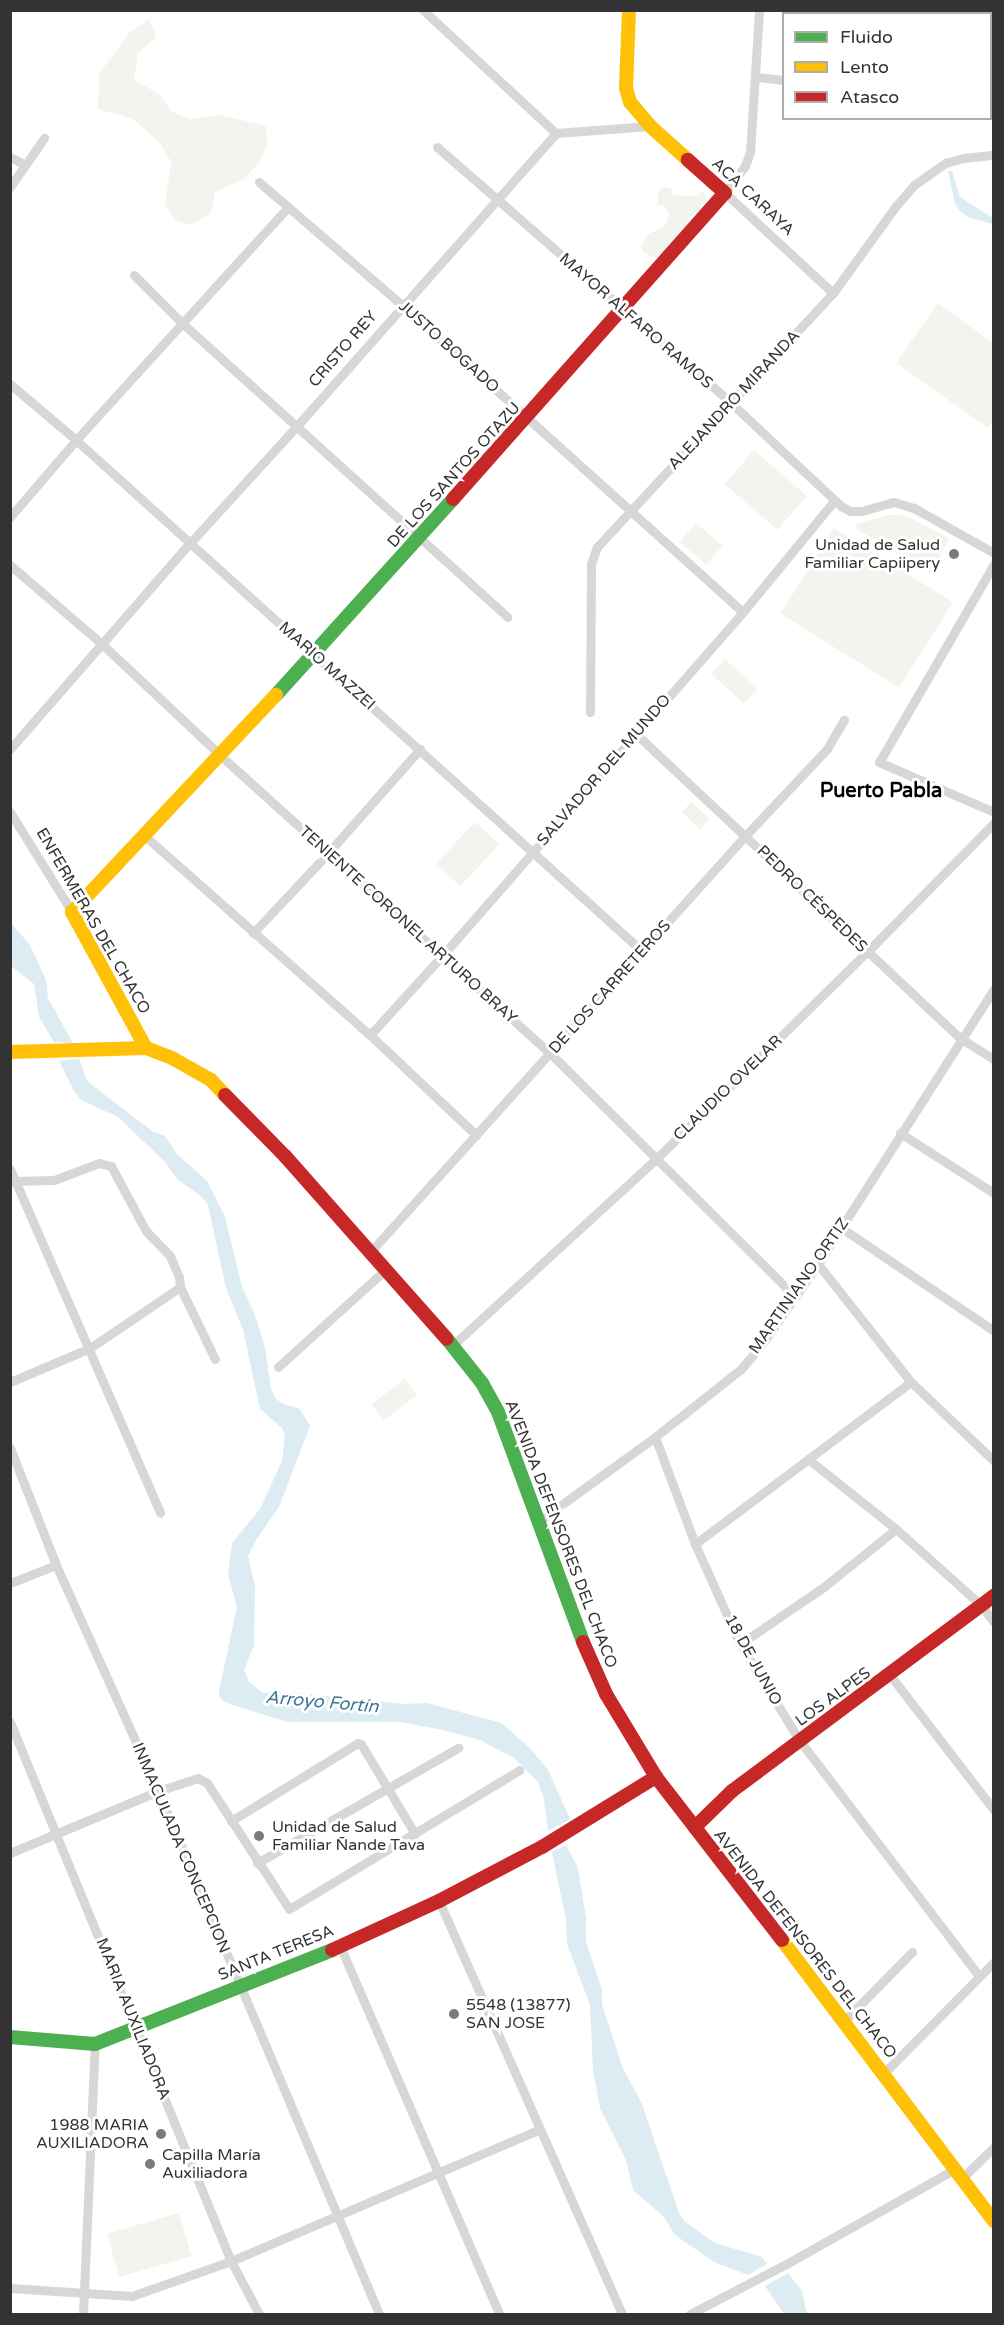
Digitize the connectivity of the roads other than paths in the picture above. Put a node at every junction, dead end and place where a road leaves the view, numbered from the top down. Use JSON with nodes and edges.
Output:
{"nodes":[{"id":1,"x":423,"y":10,"type":"edge"},
{"id":2,"x":629,"y":10,"type":"edge"},
{"id":3,"x":759,"y":10,"type":"edge"},
{"id":4,"x":756,"y":77,"type":"junction"},
{"id":5,"x":782,"y":80,"type":"edge"},
{"id":6,"x":650,"y":126,"type":"junction"},
{"id":7,"x":556,"y":133,"type":"junction"},
{"id":8,"x":44,"y":138,"type":"dead end"},
{"id":9,"x":437,"y":147,"type":"dead end"},
{"id":10,"x":993,"y":155,"type":"edge"},
{"id":11,"x":10,"y":157,"type":"edge"},
{"id":12,"x":24,"y":164,"type":"junction"},
{"id":13,"x":259,"y":182,"type":"dead end"},
{"id":14,"x":10,"y":187,"type":"edge"},
{"id":15,"x":725,"y":193,"type":"junction"},
{"id":16,"x":497,"y":199,"type":"junction"},
{"id":17,"x":288,"y":207,"type":"junction"},
{"id":18,"x":134,"y":275,"type":"dead end"},
{"id":19,"x":833,"y":293,"type":"junction"},
{"id":20,"x":403,"y":306,"type":"junction"},
{"id":21,"x":622,"y":310,"type":"junction"},
{"id":22,"x":182,"y":322,"type":"junction"},
{"id":23,"x":10,"y":384,"type":"edge"},
{"id":24,"x":731,"y":403,"type":"junction"},
{"id":25,"x":528,"y":418,"type":"junction"},
{"id":26,"x":297,"y":427,"type":"junction"},
{"id":27,"x":76,"y":440,"type":"junction"},
{"id":28,"x":834,"y":501,"type":"junction"},
{"id":29,"x":633,"y":511,"type":"junction"},
{"id":30,"x":10,"y":518,"type":"edge"},
{"id":31,"x":420,"y":537,"type":"junction"},
{"id":32,"x":190,"y":543,"type":"junction"},
{"id":33,"x":993,"y":553,"type":"edge"},
{"id":34,"x":993,"y":564,"type":"edge"},
{"id":35,"x":10,"y":565,"type":"edge"},
{"id":36,"x":743,"y":612,"type":"junction"},
{"id":37,"x":507,"y":617,"type":"dead end"},
{"id":38,"x":103,"y":645,"type":"junction"},
{"id":39,"x":314,"y":655,"type":"junction"},
{"id":40,"x":590,"y":712,"type":"dead end"},
{"id":41,"x":844,"y":720,"type":"dead end"},
{"id":42,"x":635,"y":733,"type":"junction"},
{"id":43,"x":10,"y":749,"type":"edge"},
{"id":44,"x":420,"y":749,"type":"junction"},
{"id":45,"x":220,"y":756,"type":"junction"},
{"id":46,"x":10,"y":812,"type":"edge"},
{"id":47,"x":993,"y":812,"type":"edge"},
{"id":48,"x":993,"y":823,"type":"edge"},
{"id":49,"x":746,"y":835,"type":"junction"},
{"id":50,"x":146,"y":837,"type":"junction"},
{"id":51,"x":534,"y":852,"type":"junction"},
{"id":52,"x":328,"y":853,"type":"junction"},
{"id":53,"x":72,"y":912,"type":"junction"},
{"id":54,"x":253,"y":933,"type":"junction"},
{"id":55,"x":642,"y":951,"type":"junction"},
{"id":56,"x":868,"y":951,"type":"junction"},
{"id":57,"x":441,"y":957,"type":"junction"},
{"id":58,"x":993,"y":989,"type":"edge"},
{"id":59,"x":370,"y":1035,"type":"junction"},
{"id":60,"x":960,"y":1038,"type":"junction"},
{"id":61,"x":146,"y":1048,"type":"junction"},
{"id":62,"x":10,"y":1052,"type":"edge"},
{"id":63,"x":551,"y":1054,"type":"junction"},
{"id":64,"x":993,"y":1059,"type":"edge"},
{"id":65,"x":900,"y":1133,"type":"junction"},
{"id":66,"x":476,"y":1135,"type":"junction"},
{"id":67,"x":657,"y":1158,"type":"junction"},
{"id":68,"x":10,"y":1169,"type":"edge"},
{"id":69,"x":13,"y":1181,"type":"edge"},
{"id":70,"x":993,"y":1193,"type":"edge"},
{"id":71,"x":840,"y":1227,"type":"junction"},
{"id":72,"x":372,"y":1250,"type":"junction"},
{"id":73,"x":818,"y":1264,"type":"junction"},
{"id":74,"x":386,"y":1269,"type":"junction"},
{"id":75,"x":180,"y":1287,"type":"junction"},
{"id":76,"x":795,"y":1296,"type":"junction"},
{"id":77,"x":993,"y":1331,"type":"edge"},
{"id":78,"x":453,"y":1345,"type":"junction"},
{"id":79,"x":90,"y":1348,"type":"junction"},
{"id":80,"x":215,"y":1359,"type":"dead end"},
{"id":81,"x":278,"y":1367,"type":"dead end"},
{"id":82,"x":10,"y":1382,"type":"edge"},
{"id":83,"x":911,"y":1382,"type":"junction"},
{"id":84,"x":655,"y":1437,"type":"junction"},
{"id":85,"x":10,"y":1448,"type":"edge"},
{"id":86,"x":808,"y":1459,"type":"junction"},
{"id":87,"x":993,"y":1461,"type":"edge"},
{"id":88,"x":160,"y":1514,"type":"dead end"},
{"id":89,"x":539,"y":1521,"type":"junction"},
{"id":90,"x":896,"y":1529,"type":"junction"},
{"id":91,"x":695,"y":1544,"type":"junction"},
{"id":92,"x":56,"y":1565,"type":"junction"},
{"id":93,"x":10,"y":1583,"type":"edge"},
{"id":94,"x":993,"y":1596,"type":"edge"},
{"id":95,"x":981,"y":1605,"type":"junction"},
{"id":96,"x":993,"y":1622,"type":"edge"},
{"id":97,"x":740,"y":1644,"type":"junction"},
{"id":98,"x":890,"y":1675,"type":"junction"},
{"id":99,"x":10,"y":1722,"type":"edge"},
{"id":100,"x":800,"y":1741,"type":"junction"},
{"id":101,"x":458,"y":1749,"type":"dead end"},
{"id":102,"x":519,"y":1770,"type":"dead end"},
{"id":103,"x":656,"y":1777,"type":"junction"},
{"id":104,"x":388,"y":1789,"type":"junction"},
{"id":105,"x":158,"y":1791,"type":"junction"},
{"id":106,"x":993,"y":1810,"type":"edge"},
{"id":107,"x":231,"y":1821,"type":"junction"},
{"id":108,"x":695,"y":1827,"type":"junction"},
{"id":109,"x":59,"y":1834,"type":"junction"},
{"id":110,"x":415,"y":1834,"type":"junction"},
{"id":111,"x":10,"y":1854,"type":"edge"},
{"id":112,"x":257,"y":1863,"type":"junction"},
{"id":113,"x":439,"y":1901,"type":"junction"},
{"id":114,"x":340,"y":1946,"type":"junction"},
{"id":115,"x":912,"y":1952,"type":"dead end"},
{"id":116,"x":993,"y":1962,"type":"edge"},
{"id":117,"x":979,"y":1976,"type":"junction"},
{"id":118,"x":240,"y":1985,"type":"junction"},
{"id":119,"x":844,"y":2021,"type":"junction"},
{"id":120,"x":137,"y":2028,"type":"junction"},
{"id":121,"x":10,"y":2037,"type":"edge"},
{"id":122,"x":95,"y":2044,"type":"junction"},
{"id":123,"x":884,"y":2073,"type":"junction"},
{"id":124,"x":540,"y":2129,"type":"junction"},
{"id":125,"x":993,"y":2147,"type":"edge"},
{"id":126,"x":438,"y":2173,"type":"junction"},
{"id":127,"x":958,"y":2173,"type":"junction"},
{"id":128,"x":337,"y":2215,"type":"junction"},
{"id":129,"x":993,"y":2221,"type":"edge"},
{"id":130,"x":231,"y":2261,"type":"junction"},
{"id":131,"x":10,"y":2288,"type":"edge"},
{"id":132,"x":84,"y":2291,"type":"junction"},
{"id":133,"x":83,"y":2314,"type":"edge"},
{"id":134,"x":259,"y":2314,"type":"edge"},
{"id":135,"x":379,"y":2314,"type":"edge"},
{"id":136,"x":499,"y":2314,"type":"edge"},
{"id":137,"x":622,"y":2314,"type":"edge"},
{"id":138,"x":690,"y":2314,"type":"edge"}],
"edges":[{"from":1,"to":7,"type":"street"},
{"from":2,"to":6,"type":"street"},
{"from":3,"to":4,"type":"street","name":"DE LOS SANTOS OTAZU"},
{"from":4,"to":5,"type":"street"},
{"from":4,"to":15,"type":"street","name":"DE LOS SANTOS OTAZU"},
{"from":6,"to":7,"type":"street"},
{"from":6,"to":15,"type":"street","name":"ACA CARAYA"},
{"from":7,"to":16,"type":"street","name":"CRISTO REY"},
{"from":8,"to":12,"type":"street"},
{"from":9,"to":16,"type":"street","name":"MAYOR ALFARO RAMOS"},
{"from":10,"to":19,"type":"street","name":"ALEJANDRO MIRANDA"},
{"from":11,"to":12,"type":"street"},
{"from":12,"to":14,"type":"street"},
{"from":13,"to":17,"type":"street","name":"JUSTO BOGADO"},
{"from":15,"to":19,"type":"street","name":"ACA CARAYA"},
{"from":15,"to":21,"type":"street","name":"DE LOS SANTOS OTAZU"},
{"from":16,"to":20,"type":"street","name":"CRISTO REY"},
{"from":16,"to":21,"type":"street","name":"MAYOR ALFARO RAMOS"},
{"from":17,"to":20,"type":"street","name":"JUSTO BOGADO"},
{"from":17,"to":22,"type":"street"},
{"from":18,"to":22,"type":"street"},
{"from":19,"to":24,"type":"street","name":"ALEJANDRO MIRANDA"},
{"from":20,"to":25,"type":"street","name":"JUSTO BOGADO"},
{"from":20,"to":26,"type":"street","name":"CRISTO REY"},
{"from":21,"to":24,"type":"street","name":"MAYOR ALFARO RAMOS"},
{"from":21,"to":25,"type":"street","name":"DE LOS SANTOS OTAZU"},
{"from":22,"to":26,"type":"street"},
{"from":22,"to":27,"type":"street"},
{"from":23,"to":27,"type":"street","name":"MARIO MAZZEI"},
{"from":24,"to":28,"type":"street","name":"MAYOR ALFARO RAMOS"},
{"from":24,"to":29,"type":"street","name":"ALEJANDRO MIRANDA"},
{"from":25,"to":29,"type":"street","name":"JUSTO BOGADO"},
{"from":25,"to":31,"type":"street","name":"DE LOS SANTOS OTAZU"},
{"from":26,"to":31,"type":"street"},
{"from":26,"to":32,"type":"street","name":"CRISTO REY"},
{"from":27,"to":30,"type":"street"},
{"from":27,"to":32,"type":"street","name":"MARIO MAZZEI"},
{"from":28,"to":33,"type":"street","name":"MAYOR ALFARO RAMOS"},
{"from":28,"to":36,"type":"street","name":"SALVADOR DEL MUNDO"},
{"from":29,"to":36,"type":"street","name":"JUSTO BOGADO"},
{"from":29,"to":40,"type":"street","name":"ALEJANDRO MIRANDA"},
{"from":31,"to":37,"type":"street"},
{"from":31,"to":39,"type":"street","name":"DE LOS SANTOS OTAZU"},
{"from":32,"to":38,"type":"street","name":"CRISTO REY"},
{"from":32,"to":39,"type":"street","name":"MARIO MAZZEI"},
{"from":34,"to":47,"type":"street"},
{"from":35,"to":38,"type":"street","name":"TENIENTE CORONEL ARTURO BRAY"},
{"from":36,"to":42,"type":"street","name":"SALVADOR DEL MUNDO"},
{"from":38,"to":43,"type":"street","name":"CRISTO REY"},
{"from":38,"to":45,"type":"street","name":"TENIENTE CORONEL ARTURO BRAY"},
{"from":39,"to":44,"type":"street","name":"MARIO MAZZEI"},
{"from":39,"to":45,"type":"street","name":"DE LOS SANTOS OTAZU"},
{"from":41,"to":49,"type":"street","name":"DE LOS CARRETEROS"},
{"from":42,"to":49,"type":"street","name":"PEDRO CÉSPEDES"},
{"from":42,"to":51,"type":"street","name":"SALVADOR DEL MUNDO"},
{"from":44,"to":51,"type":"street","name":"MARIO MAZZEI"},
{"from":44,"to":52,"type":"street"},
{"from":45,"to":50,"type":"street","name":"DE LOS SANTOS OTAZU"},
{"from":45,"to":52,"type":"street","name":"TENIENTE CORONEL ARTURO BRAY"},
{"from":46,"to":53,"type":"street","name":"ENFERMERAS DEL CHACO"},
{"from":48,"to":56,"type":"street","name":"CLAUDIO OVELAR"},
{"from":49,"to":55,"type":"street","name":"DE LOS CARRETEROS"},
{"from":49,"to":56,"type":"street","name":"PEDRO CÉSPEDES"},
{"from":50,"to":53,"type":"street","name":"DE LOS SANTOS OTAZU"},
{"from":50,"to":54,"type":"street"},
{"from":51,"to":55,"type":"street","name":"MARIO MAZZEI"},
{"from":51,"to":57,"type":"street","name":"SALVADOR DEL MUNDO"},
{"from":52,"to":54,"type":"street"},
{"from":52,"to":57,"type":"street","name":"TENIENTE CORONEL ARTURO BRAY"},
{"from":53,"to":61,"type":"street","name":"ENFERMERAS DEL CHACO"},
{"from":54,"to":59,"type":"street"},
{"from":55,"to":63,"type":"street","name":"DE LOS CARRETEROS"},
{"from":56,"to":60,"type":"street","name":"PEDRO CÉSPEDES"},
{"from":56,"to":67,"type":"street","name":"CLAUDIO OVELAR"},
{"from":57,"to":59,"type":"street","name":"SALVADOR DEL MUNDO"},
{"from":57,"to":63,"type":"street","name":"TENIENTE CORONEL ARTURO BRAY"},
{"from":58,"to":60,"type":"street","name":"MARTINIANO ORTIZ"},
{"from":59,"to":66,"type":"street"},
{"from":60,"to":64,"type":"street","name":"PEDRO CÉSPEDES"},
{"from":60,"to":65,"type":"street","name":"MARTINIANO ORTIZ"},
{"from":61,"to":62,"type":"street","name":"AVENIDA DEFENSORES DEL CHACO"},
{"from":61,"to":72,"type":"street","name":"AVENIDA DEFENSORES DEL CHACO"},
{"from":63,"to":66,"type":"street","name":"DE LOS CARRETEROS"},
{"from":63,"to":67,"type":"street","name":"TENIENTE CORONEL ARTURO BRAY"},
{"from":65,"to":70,"type":"street"},
{"from":65,"to":71,"type":"street","name":"MARTINIANO ORTIZ"},
{"from":66,"to":72,"type":"street","name":"DE LOS CARRETEROS"},
{"from":67,"to":76,"type":"street","name":"TENIENTE CORONEL ARTURO BRAY"},
{"from":67,"to":78,"type":"street","name":"CLAUDIO OVELAR"},
{"from":68,"to":69,"type":"street"},
{"from":69,"to":75,"type":"street"},
{"from":69,"to":79,"type":"street"},
{"from":71,"to":73,"type":"street","name":"MARTINIANO ORTIZ"},
{"from":71,"to":77,"type":"street"},
{"from":72,"to":74,"type":"street","name":"AVENIDA DEFENSORES DEL CHACO"},
{"from":73,"to":76,"type":"street","name":"MARTINIANO ORTIZ"},
{"from":73,"to":83,"type":"street"},
{"from":74,"to":78,"type":"street","name":"AVENIDA DEFENSORES DEL CHACO"},
{"from":74,"to":81,"type":"street"},
{"from":75,"to":79,"type":"street"},
{"from":75,"to":80,"type":"street"},
{"from":76,"to":84,"type":"street","name":"MARTINIANO ORTIZ"},
{"from":78,"to":89,"type":"street","name":"AVENIDA DEFENSORES DEL CHACO"},
{"from":79,"to":82,"type":"street"},
{"from":79,"to":88,"type":"street"},
{"from":83,"to":86,"type":"street"},
{"from":83,"to":87,"type":"street"},
{"from":84,"to":89,"type":"street","name":"MARTINIANO ORTIZ"},
{"from":84,"to":91,"type":"street","name":"18 DE JUNIO"},
{"from":85,"to":92,"type":"street","name":"INMACULADA CONCEPCION"},
{"from":86,"to":90,"type":"street"},
{"from":86,"to":91,"type":"street"},
{"from":89,"to":103,"type":"street","name":"AVENIDA DEFENSORES DEL CHACO"},
{"from":90,"to":95,"type":"street"},
{"from":90,"to":97,"type":"street"},
{"from":91,"to":97,"type":"street","name":"18 DE JUNIO"},
{"from":92,"to":93,"type":"street"},
{"from":92,"to":105,"type":"street","name":"INMACULADA CONCEPCION"},
{"from":94,"to":95,"type":"street","name":"LOS ALPES"},
{"from":95,"to":96,"type":"street"},
{"from":95,"to":98,"type":"street","name":"LOS ALPES"},
{"from":97,"to":100,"type":"street","name":"18 DE JUNIO"},
{"from":98,"to":100,"type":"street","name":"LOS ALPES"},
{"from":98,"to":106,"type":"street"},
{"from":99,"to":109,"type":"street","name":"MARIA AUXILIADORA"},
{"from":100,"to":108,"type":"street","name":"LOS ALPES"},
{"from":100,"to":117,"type":"street","name":"18 DE JUNIO"},
{"from":101,"to":104,"type":"street"},
{"from":102,"to":110,"type":"street"},
{"from":103,"to":108,"type":"street","name":"AVENIDA DEFENSORES DEL CHACO"},
{"from":103,"to":113,"type":"street","name":"SANTA TERESA"},
{"from":104,"to":107,"type":"street"},
{"from":104,"to":110,"type":"street"},
{"from":104,"to":112,"type":"street"},
{"from":105,"to":107,"type":"street"},
{"from":105,"to":109,"type":"street"},
{"from":105,"to":118,"type":"street","name":"INMACULADA CONCEPCION"},
{"from":107,"to":112,"type":"street"},
{"from":108,"to":119,"type":"street","name":"AVENIDA DEFENSORES DEL CHACO"},
{"from":109,"to":111,"type":"street"},
{"from":109,"to":120,"type":"street","name":"MARIA AUXILIADORA"},
{"from":110,"to":112,"type":"street"},
{"from":113,"to":114,"type":"street","name":"SANTA TERESA"},
{"from":113,"to":124,"type":"street"},
{"from":114,"to":118,"type":"street","name":"SANTA TERESA"},
{"from":114,"to":126,"type":"street"},
{"from":115,"to":119,"type":"street"},
{"from":116,"to":117,"type":"street"},
{"from":117,"to":123,"type":"street"},
{"from":118,"to":120,"type":"street","name":"SANTA TERESA"},
{"from":118,"to":128,"type":"street","name":"INMACULADA CONCEPCION"},
{"from":119,"to":123,"type":"street","name":"AVENIDA DEFENSORES DEL CHACO"},
{"from":120,"to":122,"type":"street","name":"SANTA TERESA"},
{"from":120,"to":130,"type":"street","name":"MARIA AUXILIADORA"},
{"from":121,"to":122,"type":"street","name":"SANTA TERESA"},
{"from":122,"to":132,"type":"street"},
{"from":123,"to":127,"type":"street","name":"AVENIDA DEFENSORES DEL CHACO"},
{"from":124,"to":126,"type":"street"},
{"from":124,"to":137,"type":"street"},
{"from":125,"to":127,"type":"street"},
{"from":126,"to":128,"type":"street"},
{"from":126,"to":136,"type":"street"},
{"from":127,"to":129,"type":"street","name":"AVENIDA DEFENSORES DEL CHACO"},
{"from":127,"to":138,"type":"street"},
{"from":128,"to":130,"type":"street"},
{"from":128,"to":135,"type":"street","name":"INMACULADA CONCEPCION"},
{"from":130,"to":132,"type":"street"},
{"from":130,"to":134,"type":"street","name":"MARIA AUXILIADORA"},
{"from":131,"to":132,"type":"street"},
{"from":132,"to":133,"type":"street"}]}
